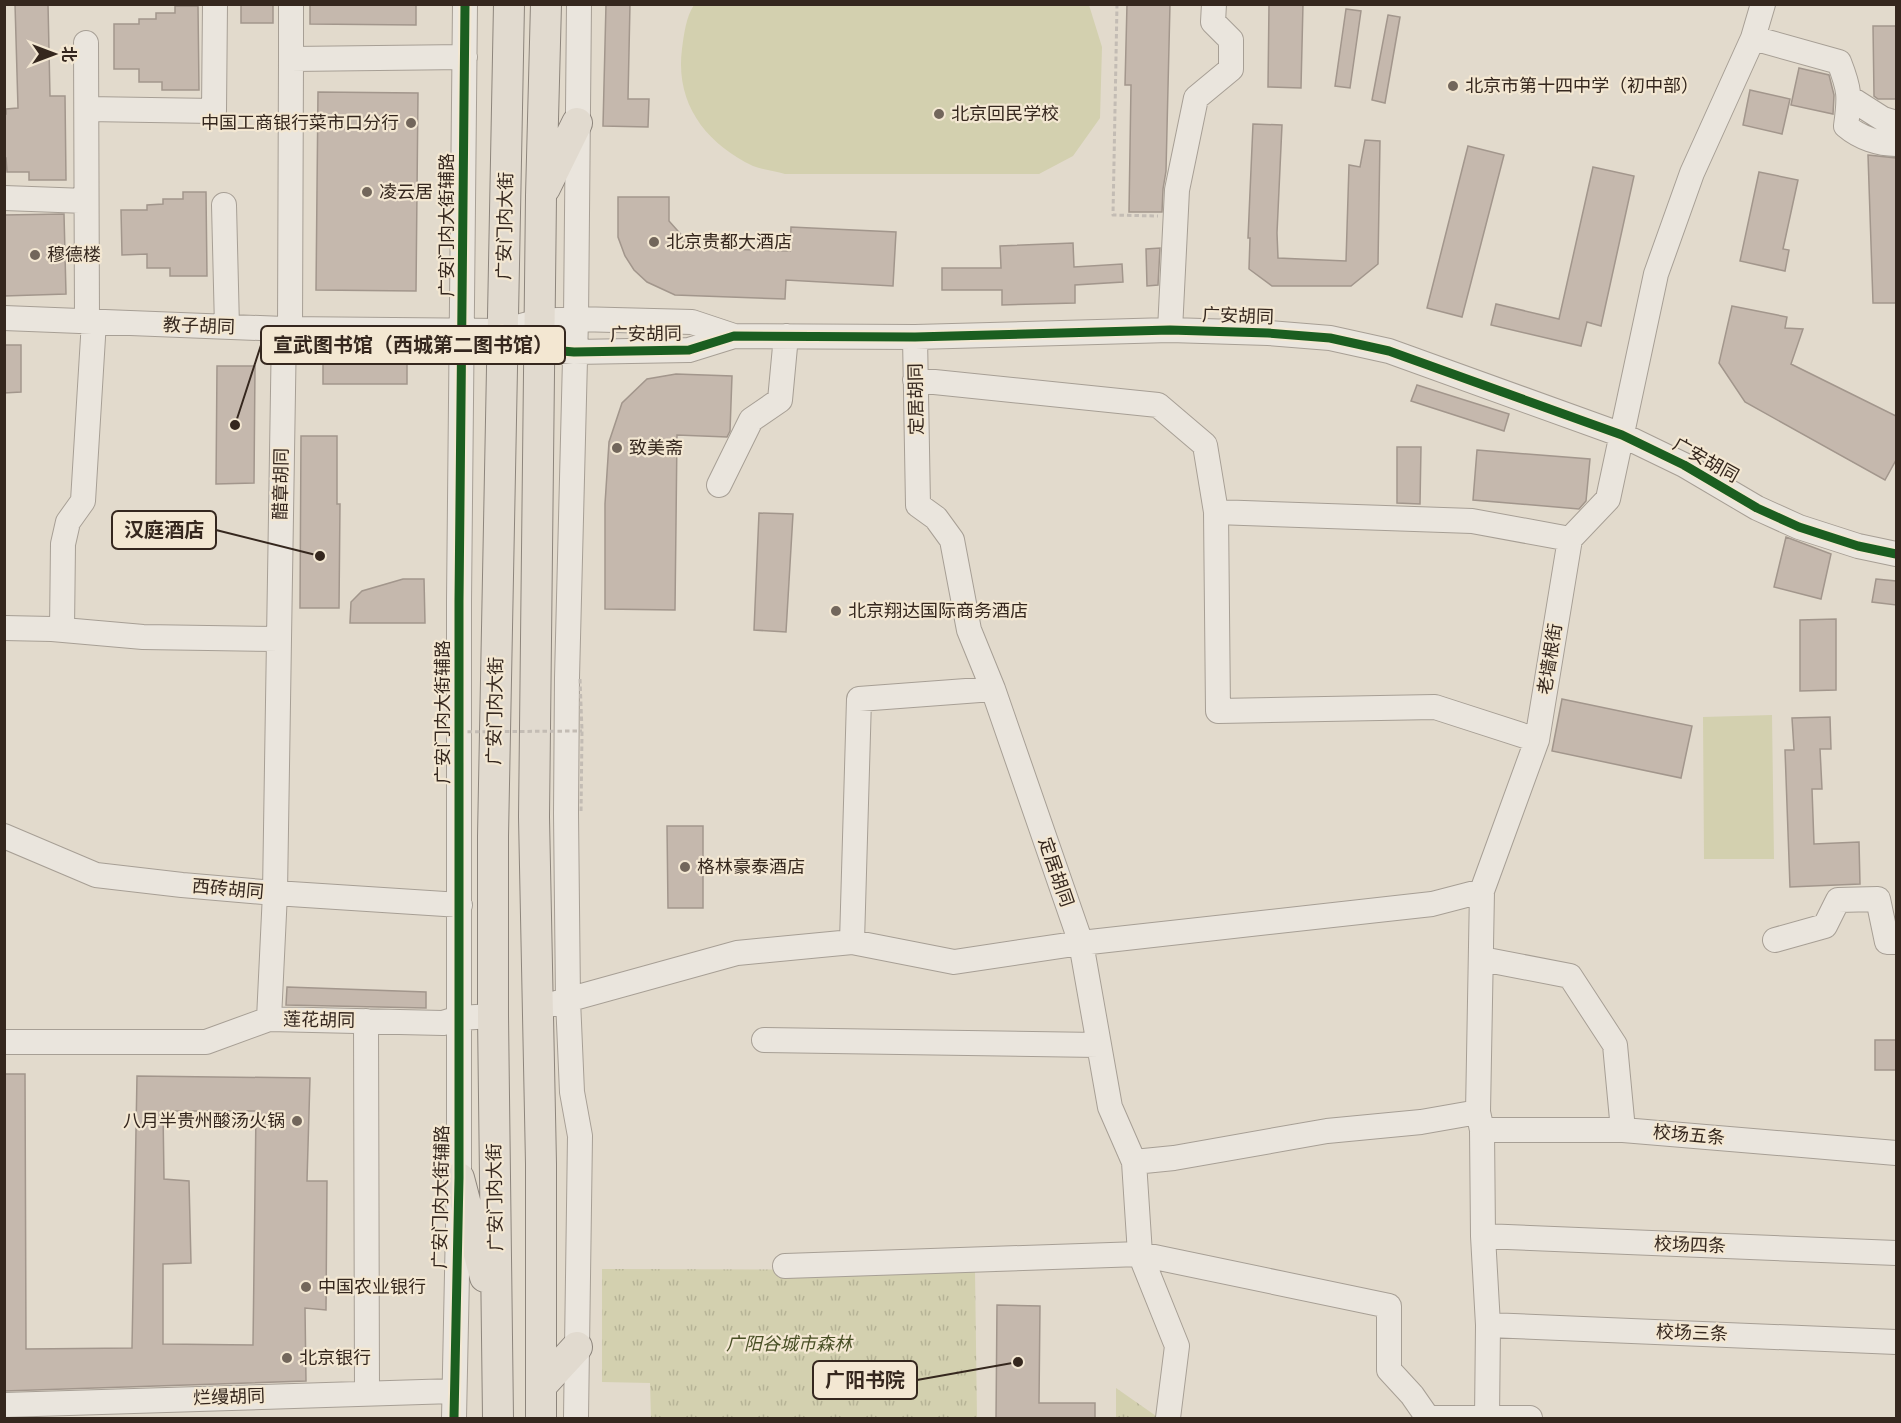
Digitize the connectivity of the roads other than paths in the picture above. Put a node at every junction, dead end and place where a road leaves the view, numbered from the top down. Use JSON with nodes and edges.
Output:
{"nodes":[{"id":1,"x":215,"y":4,"type":"edge"},
{"id":2,"x":291,"y":4,"type":"edge"},
{"id":3,"x":465,"y":4,"type":"edge"},
{"id":4,"x":510,"y":4,"type":"edge"},
{"id":5,"x":546,"y":4,"type":"edge"},
{"id":6,"x":579,"y":4,"type":"edge"},
{"id":7,"x":1214,"y":4,"type":"edge"},
{"id":8,"x":1763,"y":4,"type":"edge"},
{"id":9,"x":1753,"y":39,"type":"junction"},
{"id":10,"x":86,"y":43,"type":"dead end"},
{"id":11,"x":465,"y":57,"type":"junction"},
{"id":12,"x":291,"y":59,"type":"junction"},
{"id":13,"x":1850,"y":98,"type":"junction"},
{"id":14,"x":87,"y":109,"type":"junction"},
{"id":15,"x":577,"y":123,"type":"junction"},
{"id":16,"x":1896,"y":123,"type":"edge"},
{"id":17,"x":1896,"y":144,"type":"edge"},
{"id":18,"x":541,"y":196,"type":"junction"},
{"id":19,"x":4,"y":198,"type":"edge"},
{"id":20,"x":86,"y":201,"type":"junction"},
{"id":21,"x":224,"y":205,"type":"dead end"},
{"id":22,"x":4,"y":318,"type":"edge"},
{"id":23,"x":576,"y":319,"type":"junction"},
{"id":24,"x":91,"y":321,"type":"junction"},
{"id":25,"x":227,"y":327,"type":"junction"},
{"id":26,"x":287,"y":329,"type":"junction"},
{"id":27,"x":463,"y":330,"type":"junction"},
{"id":28,"x":1170,"y":330,"type":"junction"},
{"id":29,"x":502,"y":331,"type":"junction"},
{"id":30,"x":539,"y":335,"type":"junction"},
{"id":31,"x":734,"y":336,"type":"junction"},
{"id":32,"x":786,"y":336,"type":"junction"},
{"id":33,"x":915,"y":337,"type":"junction"},
{"id":34,"x":574,"y":352,"type":"junction"},
{"id":35,"x":915,"y":380,"type":"junction"},
{"id":36,"x":1622,"y":435,"type":"junction"},
{"id":37,"x":719,"y":485,"type":"dead end"},
{"id":38,"x":1216,"y":512,"type":"junction"},
{"id":39,"x":1570,"y":539,"type":"junction"},
{"id":40,"x":1896,"y":554,"type":"edge"},
{"id":41,"x":4,"y":628,"type":"edge"},
{"id":42,"x":62,"y":629,"type":"junction"},
{"id":43,"x":279,"y":639,"type":"junction"},
{"id":44,"x":993,"y":689,"type":"junction"},
{"id":45,"x":1537,"y":740,"type":"junction"},
{"id":46,"x":4,"y":836,"type":"edge"},
{"id":47,"x":1482,"y":891,"type":"junction"},
{"id":48,"x":275,"y":893,"type":"junction"},
{"id":49,"x":460,"y":905,"type":"junction"},
{"id":50,"x":1775,"y":940,"type":"dead end"},
{"id":51,"x":852,"y":942,"type":"junction"},
{"id":52,"x":1896,"y":942,"type":"edge"},
{"id":53,"x":1081,"y":943,"type":"junction"},
{"id":54,"x":1482,"y":960,"type":"junction"},
{"id":55,"x":568,"y":1000,"type":"junction"},
{"id":56,"x":538,"y":1008,"type":"junction"},
{"id":57,"x":493,"y":1016,"type":"junction"},
{"id":58,"x":459,"y":1018,"type":"junction"},
{"id":59,"x":269,"y":1019,"type":"junction"},
{"id":60,"x":366,"y":1021,"type":"junction"},
{"id":61,"x":764,"y":1040,"type":"dead end"},
{"id":62,"x":4,"y":1042,"type":"edge"},
{"id":63,"x":1098,"y":1045,"type":"junction"},
{"id":64,"x":1480,"y":1121,"type":"junction"},
{"id":65,"x":1623,"y":1130,"type":"junction"},
{"id":66,"x":1896,"y":1153,"type":"edge"},
{"id":67,"x":1134,"y":1162,"type":"junction"},
{"id":68,"x":459,"y":1178,"type":"junction"},
{"id":69,"x":1483,"y":1236,"type":"junction"},
{"id":70,"x":1896,"y":1253,"type":"edge"},
{"id":71,"x":1140,"y":1254,"type":"junction"},
{"id":72,"x":785,"y":1266,"type":"dead end"},
{"id":73,"x":497,"y":1322,"type":"junction"},
{"id":74,"x":1488,"y":1325,"type":"junction"},
{"id":75,"x":1896,"y":1342,"type":"edge"},
{"id":76,"x":577,"y":1347,"type":"junction"},
{"id":77,"x":541,"y":1386,"type":"junction"},
{"id":78,"x":454,"y":1391,"type":"junction"},
{"id":79,"x":367,"y":1393,"type":"junction"},
{"id":80,"x":4,"y":1405,"type":"edge"},
{"id":81,"x":1428,"y":1418,"type":"edge"},
{"id":82,"x":1487,"y":1418,"type":"edge"},
{"id":83,"x":454,"y":1419,"type":"edge"},
{"id":84,"x":498,"y":1419,"type":"edge"},
{"id":85,"x":541,"y":1419,"type":"edge"},
{"id":86,"x":576,"y":1419,"type":"edge"},
{"id":87,"x":1168,"y":1419,"type":"edge"},
{"id":88,"x":1530,"y":1419,"type":"edge"}],
"edges":[{"from":1,"to":14,"type":"street"},
{"from":2,"to":12,"type":"street","name":"醋章胡同"},
{"from":3,"to":11,"type":"street","name":"广安门内大街辅路"},
{"from":4,"to":29,"type":"main road","name":"广安门内大街"},
{"from":5,"to":18,"type":"main road","name":"广安门内大街"},
{"from":6,"to":15,"type":"street"},
{"from":7,"to":28,"type":"street"},
{"from":8,"to":9,"type":"street"},
{"from":9,"to":13,"type":"street"},
{"from":9,"to":36,"type":"street"},
{"from":10,"to":14,"type":"street"},
{"from":11,"to":12,"type":"street"},
{"from":11,"to":27,"type":"street","name":"广安门内大街辅路"},
{"from":12,"to":26,"type":"street","name":"醋章胡同"},
{"from":13,"to":16,"type":"street"},
{"from":13,"to":17,"type":"street"},
{"from":14,"to":20,"type":"street"},
{"from":15,"to":18,"type":"main road"},
{"from":15,"to":23,"type":"street"},
{"from":18,"to":30,"type":"main road","name":"广安门内大街"},
{"from":19,"to":20,"type":"street"},
{"from":20,"to":24,"type":"street"},
{"from":21,"to":25,"type":"street"},
{"from":22,"to":24,"type":"street","name":"教子胡同"},
{"from":23,"to":30,"type":"street","name":"广安胡同"},
{"from":23,"to":31,"type":"street","name":"广安胡同"},
{"from":23,"to":34,"type":"street"},
{"from":24,"to":25,"type":"street","name":"教子胡同"},
{"from":24,"to":42,"type":"street"},
{"from":25,"to":26,"type":"street","name":"教子胡同"},
{"from":26,"to":27,"type":"street","name":"教子胡同"},
{"from":26,"to":43,"type":"street","name":"醋章胡同"},
{"from":27,"to":29,"type":"street","name":"教子胡同"},
{"from":27,"to":49,"type":"street","name":"广安门内大街辅路"},
{"from":28,"to":33,"type":"street","name":"广安胡同"},
{"from":28,"to":36,"type":"street","name":"广安胡同"},
{"from":29,"to":30,"type":"street"},
{"from":29,"to":57,"type":"main road","name":"广安门内大街"},
{"from":30,"to":34,"type":"street","name":"广安胡同"},
{"from":30,"to":56,"type":"main road","name":"广安门内大街"},
{"from":31,"to":32,"type":"street","name":"广安胡同"},
{"from":31,"to":34,"type":"street","name":"广安胡同"},
{"from":32,"to":33,"type":"street","name":"广安胡同"},
{"from":32,"to":37,"type":"street"},
{"from":33,"to":35,"type":"street","name":"定居胡同"},
{"from":34,"to":55,"type":"street"},
{"from":35,"to":38,"type":"street"},
{"from":35,"to":44,"type":"street","name":"定居胡同"},
{"from":36,"to":39,"type":"street"},
{"from":36,"to":40,"type":"street","name":"广安胡同"},
{"from":38,"to":39,"type":"street"},
{"from":38,"to":45,"type":"street"},
{"from":39,"to":45,"type":"street","name":"老墙根街"},
{"from":41,"to":42,"type":"street"},
{"from":42,"to":43,"type":"street"},
{"from":43,"to":48,"type":"street","name":"醋章胡同"},
{"from":44,"to":51,"type":"street"},
{"from":44,"to":53,"type":"street","name":"定居胡同"},
{"from":45,"to":47,"type":"street","name":"老墙根街"},
{"from":46,"to":48,"type":"street","name":"西砖胡同"},
{"from":47,"to":53,"type":"street"},
{"from":47,"to":54,"type":"street"},
{"from":48,"to":49,"type":"street","name":"西砖胡同"},
{"from":48,"to":59,"type":"street","name":"醋章胡同"},
{"from":49,"to":58,"type":"street","name":"广安门内大街辅路"},
{"from":50,"to":52,"type":"street"},
{"from":51,"to":53,"type":"street"},
{"from":51,"to":55,"type":"street"},
{"from":53,"to":63,"type":"street","name":"定居胡同"},
{"from":54,"to":64,"type":"street"},
{"from":54,"to":65,"type":"street"},
{"from":55,"to":56,"type":"street"},
{"from":55,"to":76,"type":"street"},
{"from":56,"to":77,"type":"main road","name":"广安门内大街"},
{"from":57,"to":58,"type":"street","name":"莲花胡同"},
{"from":57,"to":73,"type":"main road","name":"广安门内大街"},
{"from":58,"to":60,"type":"street","name":"莲花胡同"},
{"from":58,"to":68,"type":"street","name":"广安门内大街辅路"},
{"from":59,"to":60,"type":"street","name":"莲花胡同"},
{"from":59,"to":62,"type":"street","name":"莲花胡同"},
{"from":60,"to":79,"type":"street"},
{"from":61,"to":63,"type":"street"},
{"from":63,"to":67,"type":"street","name":"定居胡同"},
{"from":64,"to":65,"type":"street","name":"校场五条"},
{"from":64,"to":67,"type":"street","name":"校场五条"},
{"from":64,"to":69,"type":"street"},
{"from":65,"to":66,"type":"street","name":"校场五条"},
{"from":67,"to":71,"type":"street","name":"定居胡同"},
{"from":68,"to":73,"type":"main road"},
{"from":68,"to":78,"type":"street","name":"广安门内大街辅路"},
{"from":69,"to":70,"type":"street","name":"校场四条"},
{"from":69,"to":74,"type":"street"},
{"from":71,"to":72,"type":"street"},
{"from":71,"to":81,"type":"street"},
{"from":71,"to":87,"type":"street","name":"定居胡同"},
{"from":73,"to":84,"type":"main road","name":"广安门内大街"},
{"from":74,"to":75,"type":"street","name":"校场三条"},
{"from":74,"to":82,"type":"street"},
{"from":76,"to":77,"type":"main road"},
{"from":76,"to":86,"type":"street"},
{"from":77,"to":85,"type":"main road","name":"广安门内大街"},
{"from":78,"to":79,"type":"street","name":"烂缦胡同"},
{"from":78,"to":83,"type":"street","name":"广安门内大街辅路"},
{"from":79,"to":80,"type":"street","name":"烂缦胡同"},
{"from":81,"to":82,"type":"street"},
{"from":82,"to":88,"type":"street"}]}
